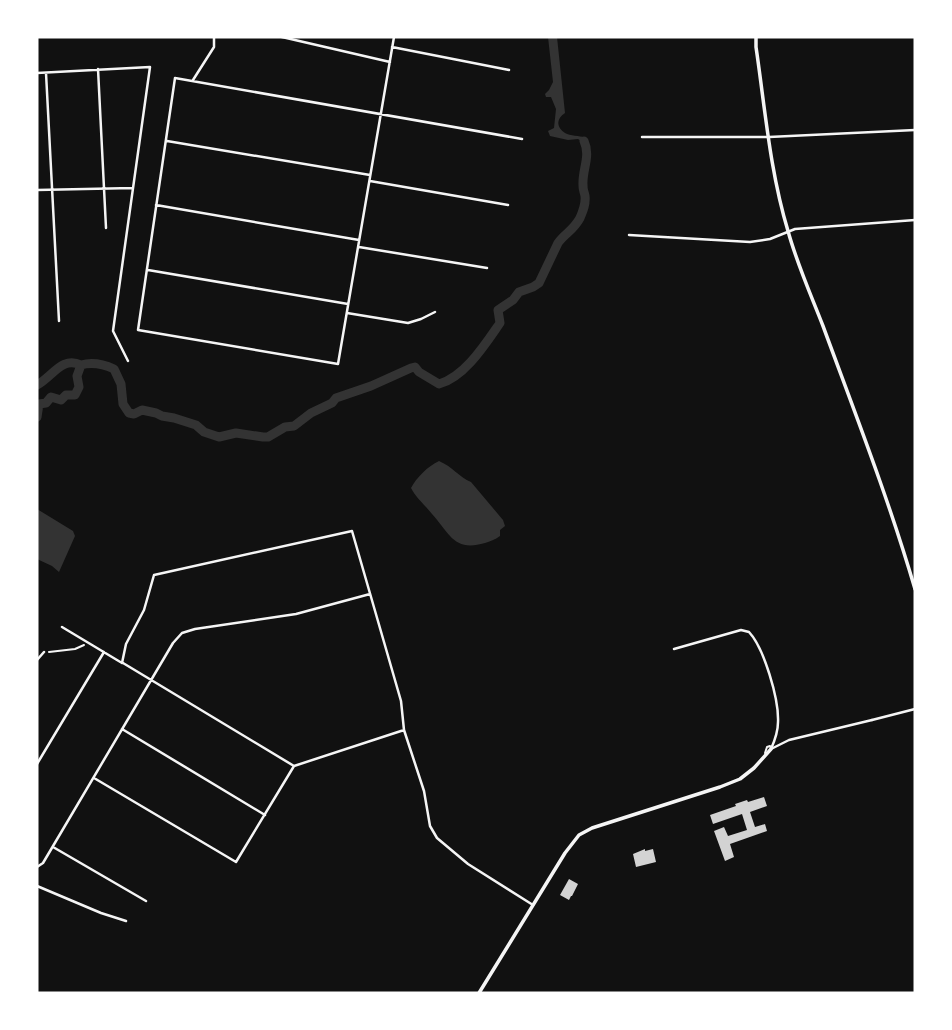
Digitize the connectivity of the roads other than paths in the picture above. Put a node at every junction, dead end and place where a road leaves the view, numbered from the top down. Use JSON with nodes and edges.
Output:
{"nodes":[{"id":1,"x":214,"y":37,"type":"edge"},
{"id":2,"x":282,"y":37,"type":"edge"},
{"id":3,"x":394,"y":37,"type":"edge"},
{"id":4,"x":756,"y":37,"type":"edge"},
{"id":5,"x":392,"y":47,"type":"junction"},
{"id":6,"x":390,"y":62,"type":"junction"},
{"id":7,"x":98,"y":69,"type":"junction"},
{"id":8,"x":509,"y":70,"type":"dead end"},
{"id":9,"x":37,"y":72,"type":"edge"},
{"id":10,"x":46,"y":72,"type":"junction"},
{"id":11,"x":192,"y":81,"type":"junction"},
{"id":12,"x":381,"y":115,"type":"junction"},
{"id":13,"x":915,"y":130,"type":"edge"},
{"id":14,"x":642,"y":137,"type":"dead end"},
{"id":15,"x":769,"y":137,"type":"junction"},
{"id":16,"x":522,"y":139,"type":"dead end"},
{"id":17,"x":166,"y":141,"type":"junction"},
{"id":18,"x":370,"y":175,"type":"junction"},
{"id":19,"x":369,"y":181,"type":"junction"},
{"id":20,"x":105,"y":188,"type":"junction"},
{"id":21,"x":132,"y":188,"type":"junction"},
{"id":22,"x":37,"y":190,"type":"edge"},
{"id":23,"x":52,"y":190,"type":"junction"},
{"id":24,"x":156,"y":205,"type":"junction"},
{"id":25,"x":508,"y":205,"type":"dead end"},
{"id":26,"x":915,"y":220,"type":"edge"},
{"id":27,"x":106,"y":228,"type":"dead end"},
{"id":28,"x":788,"y":233,"type":"junction"},
{"id":29,"x":629,"y":234,"type":"dead end"},
{"id":30,"x":359,"y":240,"type":"junction"},
{"id":31,"x":358,"y":247,"type":"junction"},
{"id":32,"x":486,"y":268,"type":"dead end"},
{"id":33,"x":147,"y":269,"type":"junction"},
{"id":34,"x":348,"y":304,"type":"junction"},
{"id":35,"x":435,"y":312,"type":"dead end"},
{"id":36,"x":346,"y":313,"type":"junction"},
{"id":37,"x":59,"y":321,"type":"dead end"},
{"id":38,"x":128,"y":361,"type":"dead end"},
{"id":39,"x":915,"y":589,"type":"edge"},
{"id":40,"x":370,"y":594,"type":"junction"},
{"id":41,"x":62,"y":626,"type":"dead end"},
{"id":42,"x":674,"y":649,"type":"dead end"},
{"id":43,"x":44,"y":652,"type":"road end"},
{"id":44,"x":104,"y":652,"type":"junction"},
{"id":45,"x":37,"y":660,"type":"edge"},
{"id":46,"x":122,"y":663,"type":"junction"},
{"id":47,"x":151,"y":680,"type":"junction"},
{"id":48,"x":915,"y":709,"type":"edge"},
{"id":49,"x":122,"y":729,"type":"junction"},
{"id":50,"x":404,"y":730,"type":"junction"},
{"id":51,"x":771,"y":749,"type":"junction"},
{"id":52,"x":37,"y":764,"type":"edge"},
{"id":53,"x":294,"y":766,"type":"junction"},
{"id":54,"x":94,"y":777,"type":"junction"},
{"id":55,"x":264,"y":815,"type":"junction"},
{"id":56,"x":52,"y":847,"type":"junction"},
{"id":57,"x":37,"y":867,"type":"edge"},
{"id":58,"x":37,"y":886,"type":"edge"},
{"id":59,"x":146,"y":901,"type":"dead end"},
{"id":60,"x":533,"y":905,"type":"junction"},
{"id":61,"x":125,"y":921,"type":"dead end"},
{"id":62,"x":479,"y":993,"type":"edge"}],
"edges":[{"from":1,"to":11,"type":"street"},
{"from":2,"to":6,"type":"street"},
{"from":3,"to":5,"type":"street"},
{"from":4,"to":15,"type":"street"},
{"from":5,"to":6,"type":"street"},
{"from":5,"to":8,"type":"street"},
{"from":6,"to":12,"type":"street"},
{"from":7,"to":10,"type":"street"},
{"from":7,"to":20,"type":"street"},
{"from":7,"to":21,"type":"street"},
{"from":9,"to":10,"type":"street"},
{"from":10,"to":23,"type":"street"},
{"from":11,"to":12,"type":"street"},
{"from":11,"to":17,"type":"street"},
{"from":12,"to":16,"type":"street"},
{"from":12,"to":18,"type":"street"},
{"from":13,"to":15,"type":"street"},
{"from":14,"to":15,"type":"street"},
{"from":15,"to":28,"type":"street"},
{"from":17,"to":18,"type":"street"},
{"from":17,"to":24,"type":"street"},
{"from":18,"to":19,"type":"street"},
{"from":19,"to":25,"type":"street"},
{"from":19,"to":30,"type":"street"},
{"from":20,"to":21,"type":"street"},
{"from":20,"to":23,"type":"street"},
{"from":20,"to":27,"type":"street"},
{"from":21,"to":38,"type":"street"},
{"from":22,"to":23,"type":"street"},
{"from":23,"to":37,"type":"street"},
{"from":24,"to":30,"type":"street"},
{"from":24,"to":33,"type":"street"},
{"from":26,"to":28,"type":"street"},
{"from":28,"to":29,"type":"street"},
{"from":28,"to":39,"type":"street"},
{"from":30,"to":31,"type":"street"},
{"from":31,"to":32,"type":"street"},
{"from":31,"to":34,"type":"street"},
{"from":33,"to":34,"type":"street"},
{"from":33,"to":36,"type":"street"},
{"from":34,"to":36,"type":"street"},
{"from":35,"to":36,"type":"street"},
{"from":40,"to":46,"type":"street"},
{"from":40,"to":47,"type":"street"},
{"from":40,"to":50,"type":"street"},
{"from":41,"to":44,"type":"street"},
{"from":42,"to":51,"type":"street"},
{"from":43,"to":45,"type":"street"},
{"from":44,"to":46,"type":"street"},
{"from":44,"to":52,"type":"street"},
{"from":46,"to":47,"type":"street"},
{"from":47,"to":49,"type":"street"},
{"from":47,"to":53,"type":"street"},
{"from":48,"to":51,"type":"street"},
{"from":49,"to":54,"type":"street"},
{"from":49,"to":55,"type":"street"},
{"from":50,"to":53,"type":"street"},
{"from":50,"to":60,"type":"street"},
{"from":51,"to":60,"type":"street"},
{"from":53,"to":55,"type":"street"},
{"from":54,"to":55,"type":"street"},
{"from":54,"to":56,"type":"street"},
{"from":56,"to":57,"type":"street"},
{"from":56,"to":59,"type":"street"},
{"from":58,"to":61,"type":"street"},
{"from":60,"to":62,"type":"street"}]}
